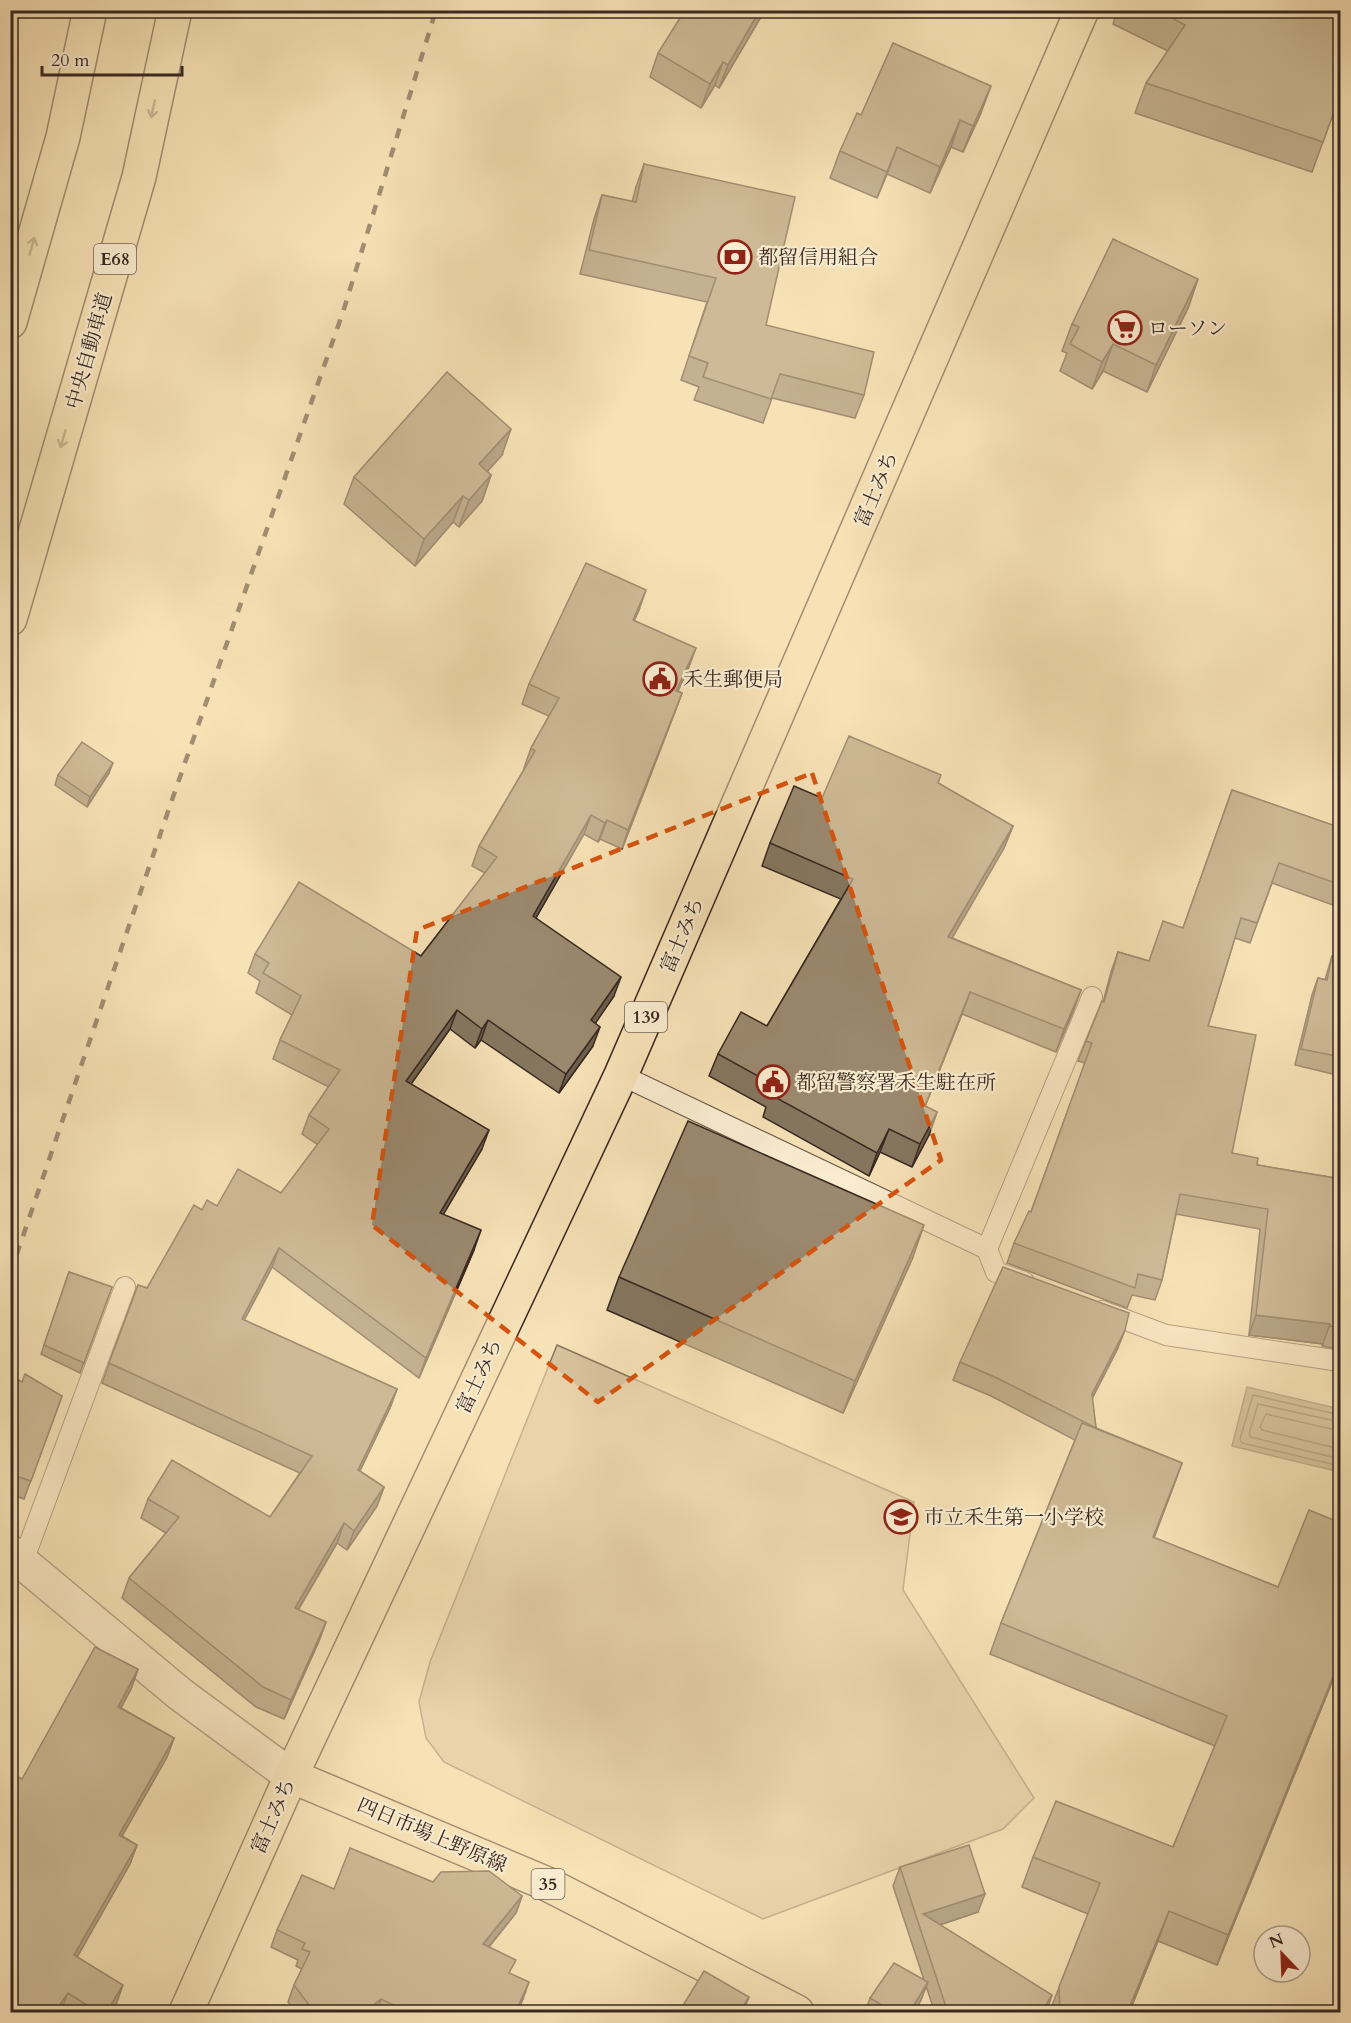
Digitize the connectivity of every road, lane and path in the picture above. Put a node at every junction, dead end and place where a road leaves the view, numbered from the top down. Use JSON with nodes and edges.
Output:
{"nodes":[{"id":1,"x":90,"y":10,"type":"edge"},
{"id":2,"x":175,"y":10,"type":"edge"},
{"id":3,"x":1082,"y":10,"type":"edge"},
{"id":4,"x":10,"y":322,"type":"edge"},
{"id":5,"x":10,"y":620,"type":"edge"},
{"id":6,"x":1092,"y":998,"type":"dead end"},
{"id":7,"x":621,"y":1075,"type":"junction"},
{"id":8,"x":987,"y":1249,"type":"junction"},
{"id":9,"x":125,"y":1287,"type":"dead end"},
{"id":10,"x":1039,"y":1288,"type":"edge"},
{"id":11,"x":1081,"y":1304,"type":"edge"},
{"id":12,"x":1341,"y":1361,"type":"edge"},
{"id":13,"x":16,"y":1557,"type":"edge"},
{"id":14,"x":291,"y":1776,"type":"junction"},
{"id":15,"x":186,"y":2013,"type":"edge"},
{"id":16,"x":797,"y":2013,"type":"edge"}],
"edges":[{"from":4,"to":1,"type":"main road","one_way":true},
{"from":2,"to":5,"type":"main road","name":"中央自動車道","number":"E68","one_way":true},
{"from":3,"to":7,"type":"main road","name":"富士みち","number":"139"},
{"from":6,"to":8,"type":"lane"},
{"from":7,"to":8,"type":"lane"},
{"from":7,"to":14,"type":"main road","name":"富士みち","number":"139"},
{"from":8,"to":10,"type":"lane"},
{"from":9,"to":13,"type":"lane"},
{"from":11,"to":12,"type":"lane"},
{"from":13,"to":14,"type":"street"},
{"from":14,"to":15,"type":"main road","name":"富士みち","number":"139"},
{"from":14,"to":16,"type":"main road","name":"四日市場上野原線","number":"35"}]}
